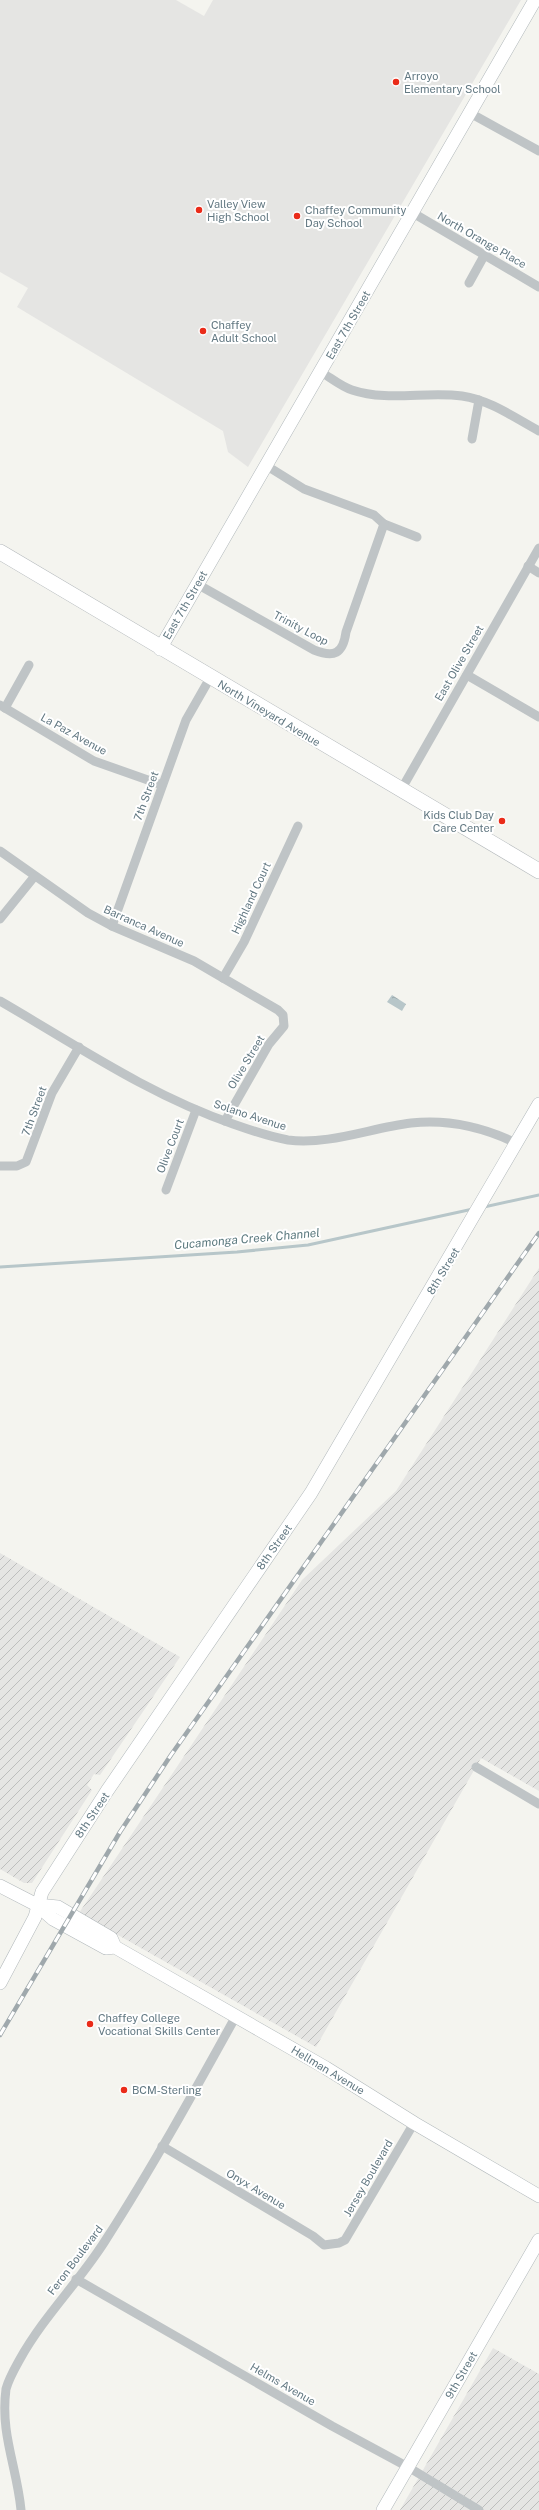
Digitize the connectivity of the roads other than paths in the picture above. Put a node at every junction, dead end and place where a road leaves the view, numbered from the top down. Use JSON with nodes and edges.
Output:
{"nodes":[{"id":1,"x":535,"y":0,"type":"edge"},
{"id":2,"x":470,"y":113,"type":"junction"},
{"id":3,"x":539,"y":151,"type":"edge"},
{"id":4,"x":413,"y":213,"type":"junction"},
{"id":5,"x":485,"y":254,"type":"junction"},
{"id":6,"x":469,"y":283,"type":"dead end"},
{"id":7,"x":539,"y":287,"type":"edge"},
{"id":8,"x":321,"y":372,"type":"junction"},
{"id":9,"x":479,"y":400,"type":"junction"},
{"id":10,"x":539,"y":431,"type":"edge"},
{"id":11,"x":472,"y":439,"type":"dead end"},
{"id":12,"x":267,"y":466,"type":"junction"},
{"id":13,"x":384,"y":524,"type":"junction"},
{"id":14,"x":417,"y":537,"type":"dead end"},
{"id":15,"x":539,"y":548,"type":"edge"},
{"id":16,"x":0,"y":552,"type":"edge"},
{"id":17,"x":528,"y":566,"type":"junction"},
{"id":18,"x":539,"y":573,"type":"edge"},
{"id":19,"x":197,"y":584,"type":"junction"},
{"id":20,"x":160,"y":648,"type":"junction"},
{"id":21,"x":29,"y":665,"type":"dead end"},
{"id":22,"x":466,"y":675,"type":"junction"},
{"id":23,"x":210,"y":678,"type":"junction"},
{"id":24,"x":2,"y":706,"type":"edge"},
{"id":25,"x":539,"y":717,"type":"edge"},
{"id":26,"x":162,"y":785,"type":"junction"},
{"id":27,"x":401,"y":790,"type":"junction"},
{"id":28,"x":298,"y":826,"type":"dead end"},
{"id":29,"x":0,"y":851,"type":"edge"},
{"id":30,"x":539,"y":871,"type":"edge"},
{"id":31,"x":34,"y":877,"type":"junction"},
{"id":32,"x":0,"y":919,"type":"edge"},
{"id":33,"x":112,"y":926,"type":"junction"},
{"id":34,"x":223,"y":978,"type":"junction"},
{"id":35,"x":0,"y":1001,"type":"edge"},
{"id":36,"x":283,"y":1016,"type":"joint"},
{"id":37,"x":79,"y":1047,"type":"junction"},
{"id":38,"x":539,"y":1104,"type":"edge"},
{"id":39,"x":196,"y":1110,"type":"junction"},
{"id":40,"x":225,"y":1121,"type":"junction"},
{"id":41,"x":516,"y":1143,"type":"junction"},
{"id":42,"x":0,"y":1166,"type":"edge"},
{"id":43,"x":166,"y":1190,"type":"dead end"},
{"id":44,"x":476,"y":1767,"type":"dead end"},
{"id":45,"x":539,"y":1804,"type":"edge"},
{"id":46,"x":0,"y":1886,"type":"edge"},
{"id":47,"x":37,"y":1905,"type":"junction"},
{"id":48,"x":0,"y":1983,"type":"edge"},
{"id":49,"x":236,"y":2016,"type":"junction"},
{"id":50,"x":414,"y":2123,"type":"junction"},
{"id":51,"x":162,"y":2146,"type":"junction"},
{"id":52,"x":539,"y":2196,"type":"edge"},
{"id":53,"x":539,"y":2240,"type":"edge"},
{"id":54,"x":339,"y":2243,"type":"joint"},
{"id":55,"x":76,"y":2279,"type":"junction"},
{"id":56,"x":408,"y":2467,"type":"junction"},
{"id":57,"x":21,"y":2510,"type":"edge"},
{"id":58,"x":383,"y":2510,"type":"edge"},
{"id":59,"x":479,"y":2510,"type":"edge"}],
"edges":[{"from":1,"to":2,"type":"street","name":"East 7th Street"},
{"from":2,"to":3,"type":"street"},
{"from":2,"to":4,"type":"street","name":"East 7th Street"},
{"from":4,"to":5,"type":"street","name":"North Orange Place"},
{"from":4,"to":8,"type":"street","name":"East 7th Street"},
{"from":5,"to":6,"type":"street"},
{"from":5,"to":7,"type":"street","name":"North Orange Place"},
{"from":8,"to":9,"type":"street"},
{"from":8,"to":12,"type":"street","name":"East 7th Street"},
{"from":9,"to":10,"type":"street"},
{"from":9,"to":11,"type":"street"},
{"from":12,"to":13,"type":"street"},
{"from":12,"to":19,"type":"street","name":"East 7th Street"},
{"from":13,"to":14,"type":"street"},
{"from":13,"to":19,"type":"street","name":"Trinity Loop"},
{"from":15,"to":17,"type":"street","name":"East Olive Street"},
{"from":16,"to":20,"type":"main road","name":"North Vineyard Avenue"},
{"from":17,"to":18,"type":"street"},
{"from":17,"to":22,"type":"street","name":"East Olive Street"},
{"from":19,"to":20,"type":"street","name":"East 7th Street"},
{"from":20,"to":23,"type":"main road","name":"North Vineyard Avenue"},
{"from":21,"to":24,"type":"street"},
{"from":22,"to":25,"type":"street"},
{"from":22,"to":27,"type":"street","name":"East Olive Street"},
{"from":23,"to":26,"type":"street","name":"7th Street"},
{"from":23,"to":27,"type":"main road","name":"North Vineyard Avenue"},
{"from":24,"to":26,"type":"street","name":"La Paz Avenue"},
{"from":26,"to":33,"type":"street","name":"7th Street"},
{"from":27,"to":30,"type":"main road","name":"North Vineyard Avenue"},
{"from":28,"to":34,"type":"street","name":"Highland Court"},
{"from":29,"to":31,"type":"street","name":"Barranca Avenue"},
{"from":31,"to":32,"type":"street"},
{"from":31,"to":33,"type":"street","name":"Barranca Avenue"},
{"from":33,"to":34,"type":"street","name":"Barranca Avenue"},
{"from":34,"to":36,"type":"street","name":"Barranca Avenue"},
{"from":35,"to":37,"type":"street","name":"Solano Avenue"},
{"from":36,"to":40,"type":"street","name":"Olive Street"},
{"from":37,"to":39,"type":"street","name":"Solano Avenue"},
{"from":37,"to":42,"type":"street","name":"7th Street"},
{"from":38,"to":41,"type":"street","name":"8th Street"},
{"from":39,"to":40,"type":"street","name":"Solano Avenue"},
{"from":39,"to":43,"type":"street","name":"Olive Court"},
{"from":40,"to":41,"type":"street","name":"Solano Avenue"},
{"from":41,"to":47,"type":"street","name":"8th Street"},
{"from":44,"to":45,"type":"street"},
{"from":46,"to":47,"type":"street","name":"Hellman Avenue"},
{"from":47,"to":48,"type":"street","name":"8th Street"},
{"from":47,"to":49,"type":"street","name":"Hellman Avenue"},
{"from":49,"to":50,"type":"street","name":"Hellman Avenue"},
{"from":49,"to":51,"type":"street","name":"Feron Boulevard"},
{"from":50,"to":52,"type":"street","name":"Hellman Avenue"},
{"from":50,"to":54,"type":"street","name":"Jersey Boulevard"},
{"from":51,"to":54,"type":"street","name":"Onyx Avenue"},
{"from":51,"to":55,"type":"street","name":"Feron Boulevard"},
{"from":53,"to":56,"type":"street","name":"9th Street"},
{"from":55,"to":56,"type":"street","name":"Helms Avenue"},
{"from":55,"to":57,"type":"street","name":"Feron Boulevard"},
{"from":56,"to":58,"type":"street","name":"9th Street"},
{"from":56,"to":59,"type":"street","name":"Helms Avenue"}]}
